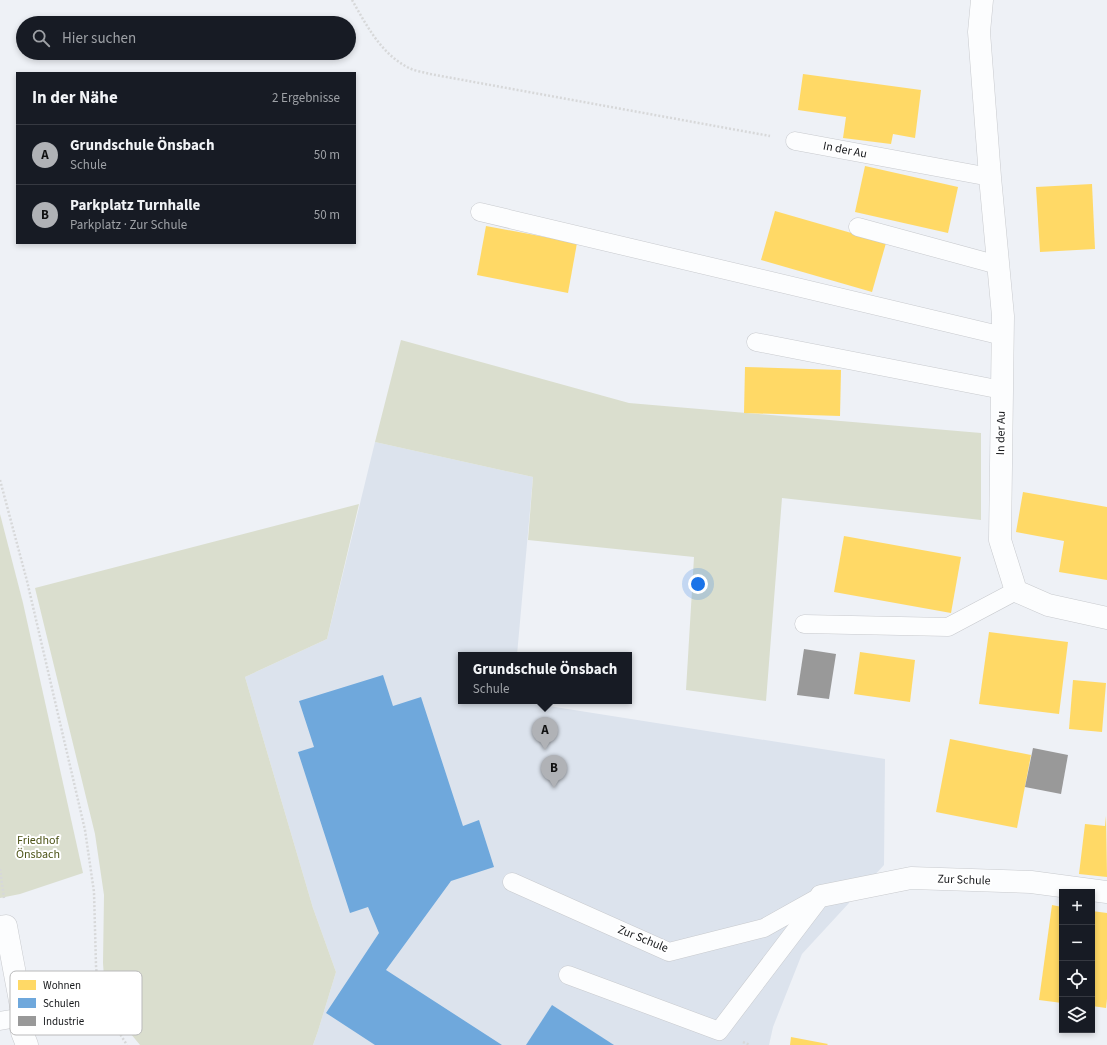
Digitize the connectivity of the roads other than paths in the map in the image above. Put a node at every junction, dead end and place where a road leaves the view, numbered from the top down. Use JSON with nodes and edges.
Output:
{"nodes":[{"id":1,"x":982,"y":0,"type":"edge"},
{"id":2,"x":795,"y":141,"type":"road end"},
{"id":3,"x":990,"y":177,"type":"junction"},
{"id":4,"x":480,"y":212,"type":"dead end"},
{"id":5,"x":858,"y":227,"type":"dead end"},
{"id":6,"x":998,"y":265,"type":"junction"},
{"id":7,"x":1003,"y":336,"type":"junction"},
{"id":8,"x":756,"y":342,"type":"dead end"},
{"id":9,"x":1002,"y":390,"type":"junction"},
{"id":10,"x":1016,"y":591,"type":"junction"},
{"id":11,"x":1107,"y":618,"type":"edge"},
{"id":12,"x":804,"y":624,"type":"dead end"},
{"id":13,"x":512,"y":882,"type":"dead end"},
{"id":14,"x":1107,"y":892,"type":"edge"},
{"id":15,"x":821,"y":896,"type":"junction"},
{"id":16,"x":0,"y":927,"type":"edge"},
{"id":17,"x":14,"y":971,"type":"edge"},
{"id":18,"x":568,"y":975,"type":"dead end"},
{"id":19,"x":10,"y":1019,"type":"edge"},
{"id":20,"x":0,"y":1021,"type":"edge"},
{"id":21,"x":23,"y":1035,"type":"edge"},
{"id":22,"x":27,"y":1045,"type":"edge"}],
"edges":[{"from":1,"to":3,"type":"street","name":"In der Au"},
{"from":2,"to":3,"type":"lane","name":"In der Au"},
{"from":3,"to":6,"type":"street","name":"In der Au"},
{"from":4,"to":7,"type":"lane"},
{"from":5,"to":6,"type":"lane"},
{"from":6,"to":7,"type":"street","name":"In der Au"},
{"from":7,"to":9,"type":"street","name":"In der Au"},
{"from":8,"to":9,"type":"lane"},
{"from":9,"to":10,"type":"street","name":"In der Au"},
{"from":10,"to":11,"type":"street"},
{"from":10,"to":12,"type":"lane"},
{"from":13,"to":15,"type":"lane","name":"Zur Schule"},
{"from":14,"to":15,"type":"street","name":"Zur Schule"},
{"from":15,"to":18,"type":"lane"},
{"from":16,"to":17,"type":"street"},
{"from":19,"to":20,"type":"lane"},
{"from":21,"to":22,"type":"street"}]}
